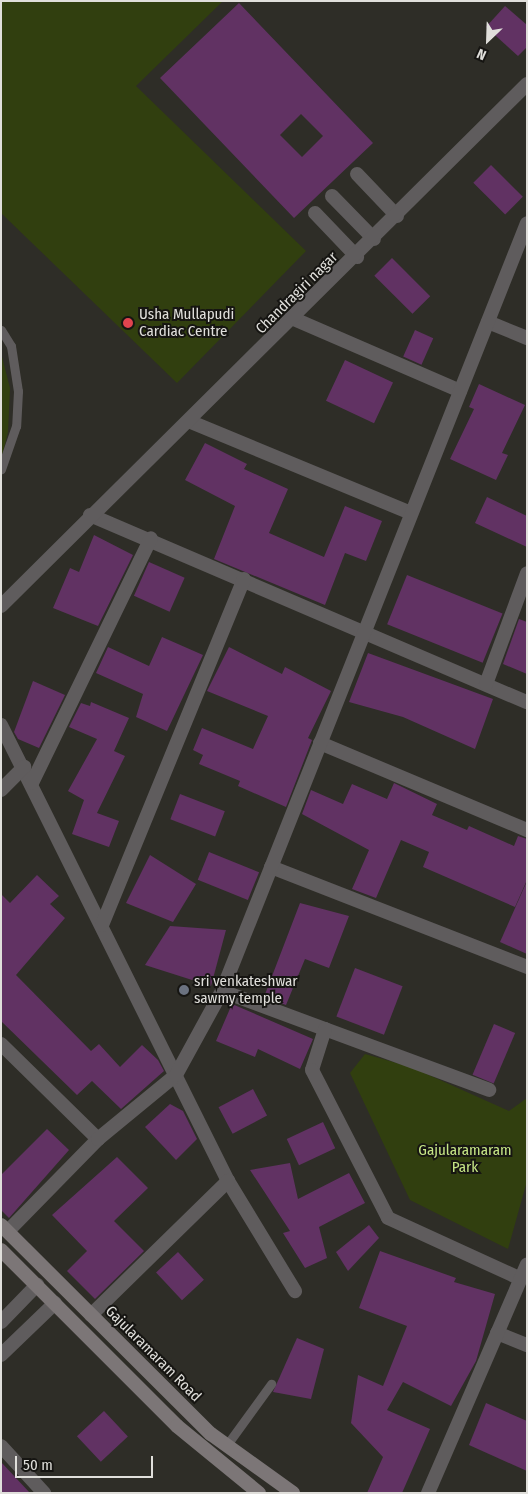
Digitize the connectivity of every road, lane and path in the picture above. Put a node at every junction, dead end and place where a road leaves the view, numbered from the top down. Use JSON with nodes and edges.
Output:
{"nodes":[{"id":1,"x":527,"y":84,"type":"edge"},
{"id":2,"x":357,"y":174,"type":"dead end"},
{"id":3,"x":332,"y":196,"type":"dead end"},
{"id":4,"x":315,"y":213,"type":"dead end"},
{"id":5,"x":397,"y":216,"type":"junction"},
{"id":6,"x":527,"y":223,"type":"edge"},
{"id":7,"x":374,"y":239,"type":"junction"},
{"id":8,"x":357,"y":257,"type":"junction"},
{"id":9,"x":294,"y":319,"type":"junction"},
{"id":10,"x":488,"y":322,"type":"junction"},
{"id":11,"x":1,"y":330,"type":"edge"},
{"id":12,"x":527,"y":338,"type":"edge"},
{"id":13,"x":460,"y":391,"type":"junction"},
{"id":14,"x":191,"y":422,"type":"junction"},
{"id":15,"x":1,"y":470,"type":"edge"},
{"id":16,"x":411,"y":513,"type":"junction"},
{"id":17,"x":90,"y":515,"type":"junction"},
{"id":18,"x":151,"y":538,"type":"junction"},
{"id":19,"x":527,"y":574,"type":"edge"},
{"id":20,"x":244,"y":579,"type":"junction"},
{"id":21,"x":1,"y":606,"type":"edge"},
{"id":22,"x":365,"y":631,"type":"junction"},
{"id":23,"x":486,"y":684,"type":"junction"},
{"id":24,"x":527,"y":702,"type":"edge"},
{"id":25,"x":1,"y":724,"type":"edge"},
{"id":26,"x":320,"y":743,"type":"junction"},
{"id":27,"x":24,"y":767,"type":"junction"},
{"id":28,"x":32,"y":783,"type":"junction"},
{"id":29,"x":1,"y":790,"type":"edge"},
{"id":30,"x":527,"y":830,"type":"edge"},
{"id":31,"x":271,"y":867,"type":"junction"},
{"id":32,"x":102,"y":925,"type":"junction"},
{"id":33,"x":527,"y":967,"type":"edge"},
{"id":34,"x":222,"y":991,"type":"junction"},
{"id":35,"x":325,"y":1029,"type":"junction"},
{"id":36,"x":1,"y":1044,"type":"edge"},
{"id":37,"x":176,"y":1075,"type":"junction"},
{"id":38,"x":489,"y":1090,"type":"dead end"},
{"id":39,"x":98,"y":1139,"type":"junction"},
{"id":40,"x":228,"y":1181,"type":"junction"},
{"id":41,"x":4,"y":1228,"type":"edge"},
{"id":42,"x":1,"y":1250,"type":"edge"},
{"id":43,"x":527,"y":1264,"type":"edge"},
{"id":44,"x":521,"y":1279,"type":"junction"},
{"id":45,"x":37,"y":1285,"type":"junction"},
{"id":46,"x":294,"y":1290,"type":"dead end"},
{"id":47,"x":54,"y":1303,"type":"junction"},
{"id":48,"x":91,"y":1315,"type":"junction"},
{"id":49,"x":1,"y":1322,"type":"edge"},
{"id":50,"x":497,"y":1333,"type":"junction"},
{"id":51,"x":527,"y":1345,"type":"edge"},
{"id":52,"x":1,"y":1355,"type":"edge"},
{"id":53,"x":271,"y":1384,"type":"dead end"},
{"id":54,"x":1,"y":1446,"type":"edge"},
{"id":55,"x":226,"y":1446,"type":"junction"},
{"id":56,"x":253,"y":1492,"type":"edge"},
{"id":57,"x":44,"y":1493,"type":"edge"},
{"id":58,"x":293,"y":1493,"type":"edge"},
{"id":59,"x":428,"y":1493,"type":"edge"}],
"edges":[{"from":1,"to":5,"type":"street","name":"Chandragiri nagar"},
{"from":2,"to":5,"type":"street"},
{"from":3,"to":7,"type":"street"},
{"from":4,"to":8,"type":"street"},
{"from":5,"to":7,"type":"street","name":"Chandragiri nagar"},
{"from":6,"to":10,"type":"street"},
{"from":7,"to":8,"type":"street","name":"Chandragiri nagar"},
{"from":8,"to":9,"type":"street","name":"Chandragiri nagar"},
{"from":9,"to":13,"type":"street"},
{"from":9,"to":14,"type":"street","name":"Chandragiri nagar"},
{"from":10,"to":12,"type":"street"},
{"from":10,"to":13,"type":"street"},
{"from":11,"to":15,"type":"lane"},
{"from":13,"to":16,"type":"street"},
{"from":14,"to":16,"type":"street"},
{"from":14,"to":17,"type":"street","name":"Chandragiri nagar"},
{"from":16,"to":22,"type":"street"},
{"from":17,"to":18,"type":"street"},
{"from":17,"to":21,"type":"street","name":"Chandragiri nagar"},
{"from":18,"to":20,"type":"street"},
{"from":18,"to":28,"type":"street"},
{"from":19,"to":23,"type":"street"},
{"from":20,"to":22,"type":"street"},
{"from":20,"to":32,"type":"street"},
{"from":22,"to":23,"type":"street"},
{"from":22,"to":26,"type":"street"},
{"from":23,"to":24,"type":"street"},
{"from":25,"to":27,"type":"street"},
{"from":26,"to":30,"type":"street"},
{"from":26,"to":31,"type":"street"},
{"from":27,"to":28,"type":"street"},
{"from":27,"to":29,"type":"street"},
{"from":28,"to":32,"type":"street"},
{"from":31,"to":33,"type":"street"},
{"from":31,"to":34,"type":"street"},
{"from":32,"to":37,"type":"street"},
{"from":34,"to":35,"type":"street"},
{"from":34,"to":37,"type":"street"},
{"from":35,"to":38,"type":"street"},
{"from":35,"to":44,"type":"street"},
{"from":36,"to":39,"type":"street"},
{"from":37,"to":39,"type":"street"},
{"from":37,"to":40,"type":"street"},
{"from":39,"to":41,"type":"street"},
{"from":40,"to":46,"type":"street"},
{"from":40,"to":48,"type":"street"},
{"from":41,"to":48,"type":"main road","name":"Gajularamaram Road"},
{"from":42,"to":45,"type":"main road"},
{"from":43,"to":44,"type":"street"},
{"from":44,"to":50,"type":"street"},
{"from":45,"to":47,"type":"main road"},
{"from":45,"to":49,"type":"street"},
{"from":47,"to":52,"type":"street"},
{"from":47,"to":56,"type":"main road"},
{"from":48,"to":55,"type":"main road","name":"Gajularamaram Road"},
{"from":50,"to":51,"type":"street"},
{"from":50,"to":59,"type":"street"},
{"from":53,"to":55,"type":"lane"},
{"from":54,"to":57,"type":"street"},
{"from":55,"to":58,"type":"main road","name":"Gajularamaram Road"}]}
